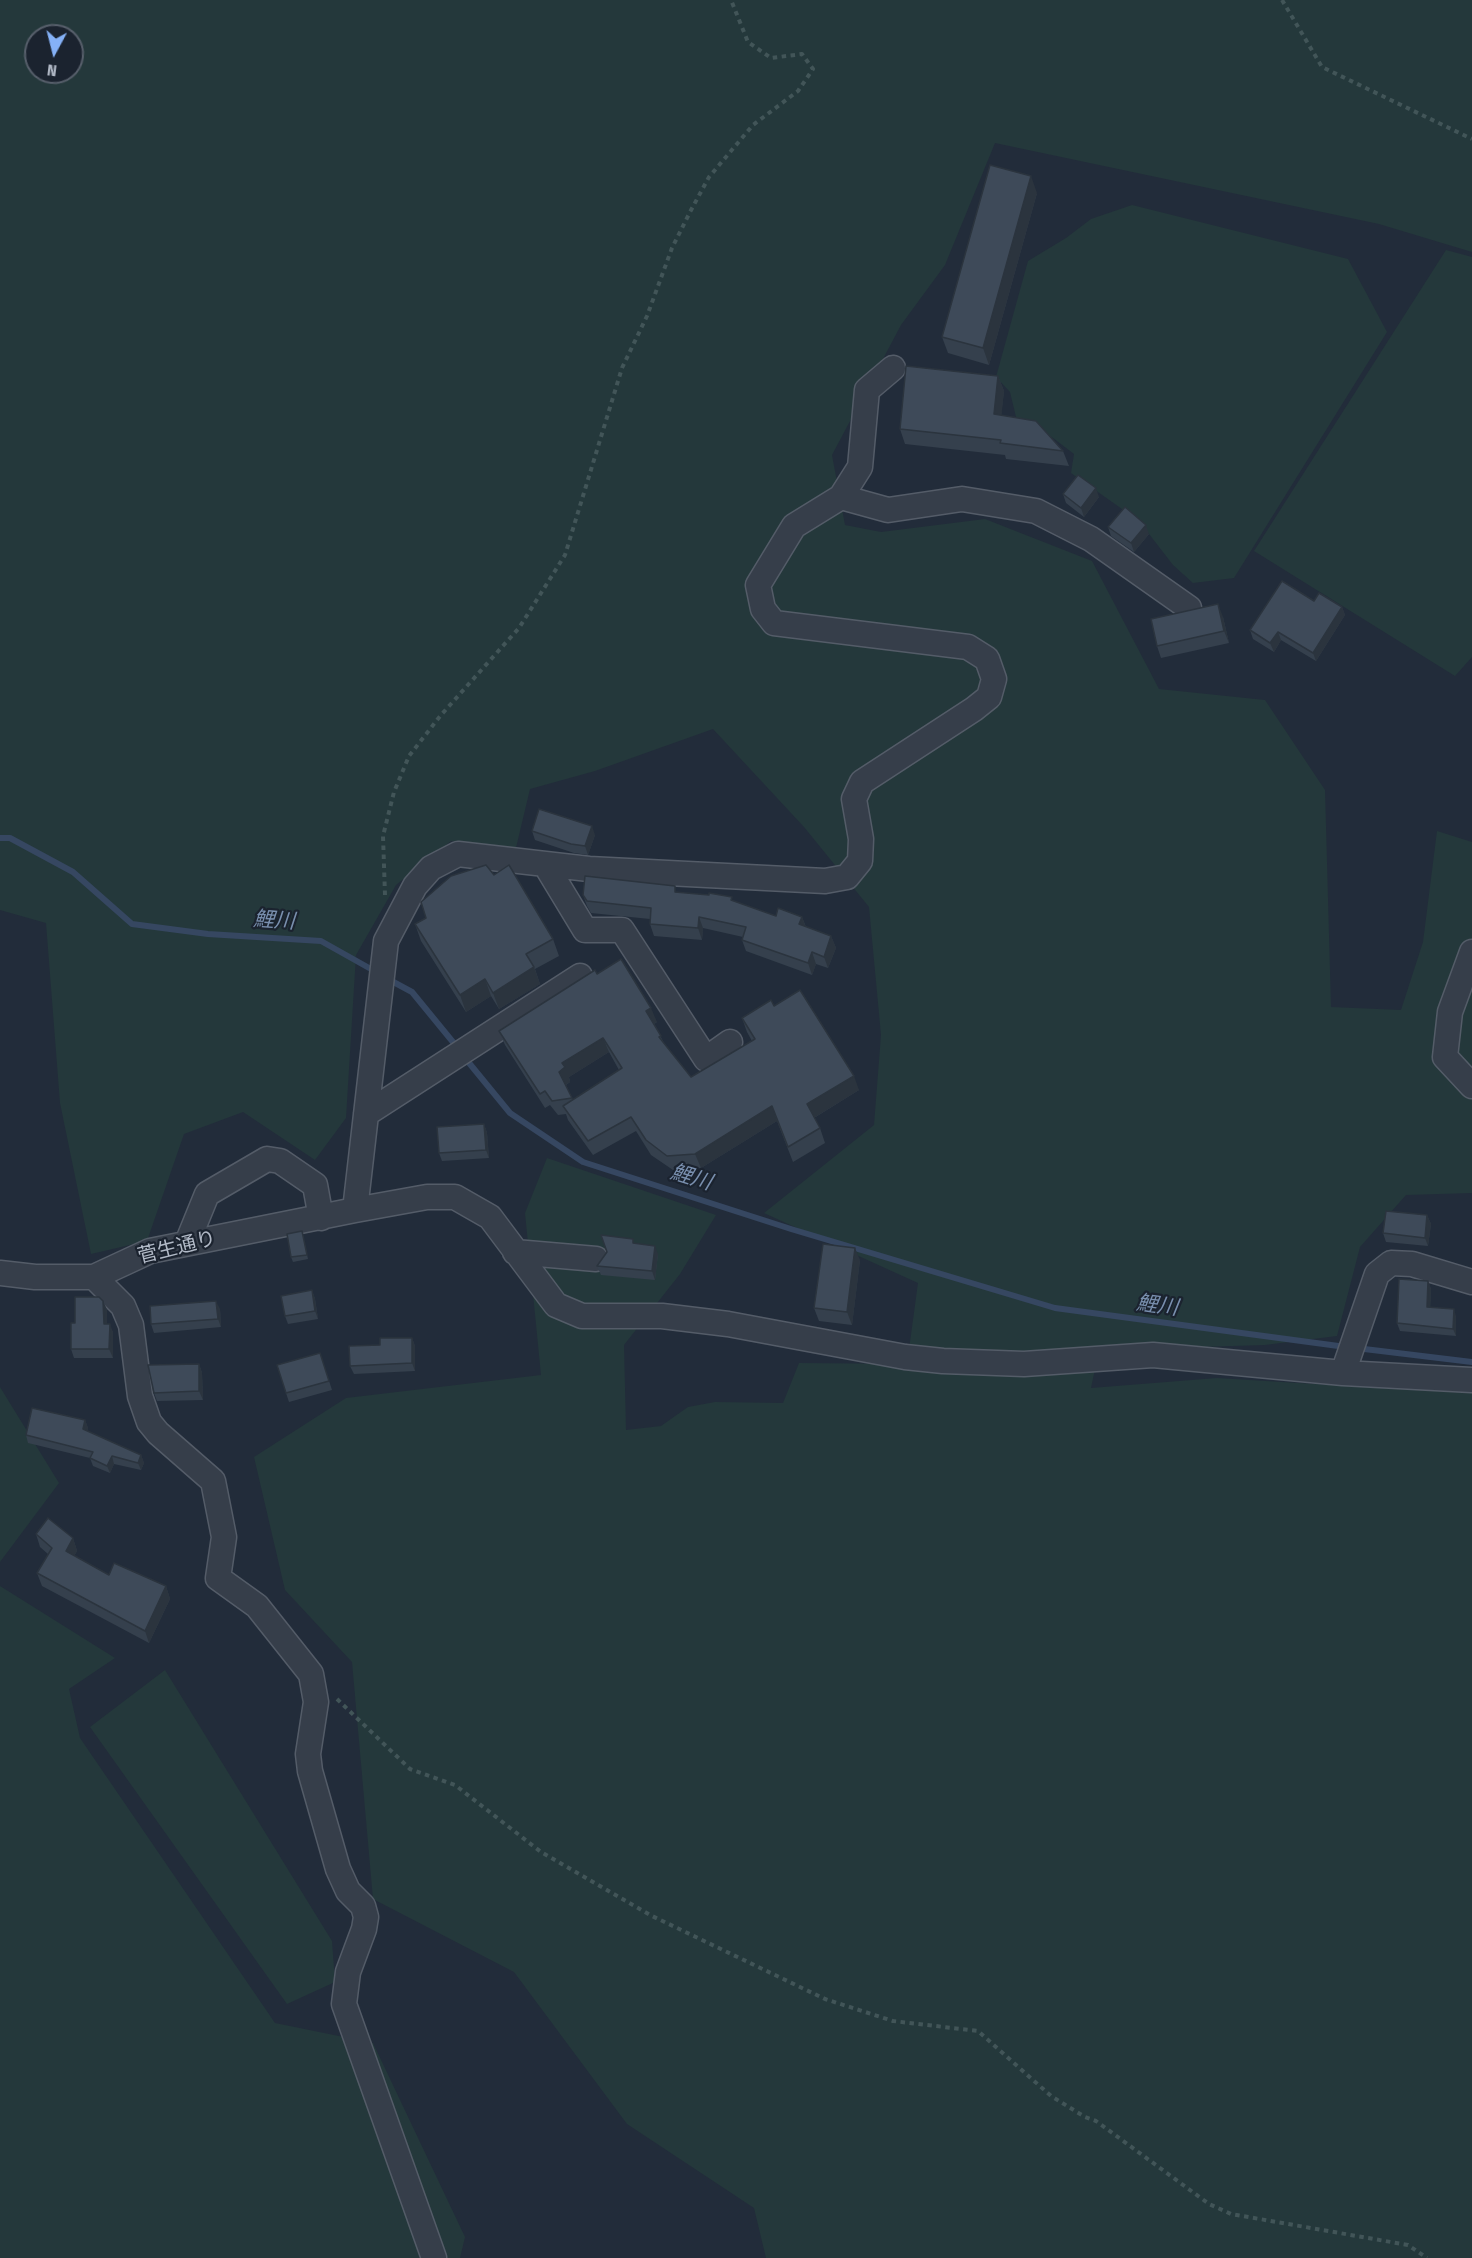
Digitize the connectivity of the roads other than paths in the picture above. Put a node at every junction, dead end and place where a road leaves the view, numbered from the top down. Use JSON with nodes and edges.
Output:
{"nodes":[{"id":1,"x":893,"y":368,"type":"dead end"},
{"id":2,"x":841,"y":497,"type":"junction"},
{"id":3,"x":1189,"y":608,"type":"edge"},
{"id":4,"x":545,"y":864,"type":"junction"},
{"id":5,"x":1472,"y":952,"type":"edge"},
{"id":6,"x":580,"y":976,"type":"edge"},
{"id":7,"x":730,"y":1042,"type":"dead end"},
{"id":8,"x":1472,"y":1086,"type":"edge"},
{"id":9,"x":366,"y":1114,"type":"junction"},
{"id":10,"x":355,"y":1210,"type":"junction"},
{"id":11,"x":321,"y":1218,"type":"junction"},
{"id":12,"x":187,"y":1243,"type":"junction"},
{"id":13,"x":515,"y":1252,"type":"junction"},
{"id":14,"x":596,"y":1259,"type":"dead end"},
{"id":15,"x":0,"y":1273,"type":"edge"},
{"id":16,"x":94,"y":1277,"type":"junction"},
{"id":17,"x":1472,"y":1282,"type":"edge"},
{"id":18,"x":1345,"y":1368,"type":"junction"},
{"id":19,"x":1472,"y":1380,"type":"edge"},
{"id":20,"x":434,"y":2258,"type":"edge"}],
"edges":[{"from":1,"to":2,"type":"street"},
{"from":2,"to":3,"type":"street"},
{"from":2,"to":4,"type":"street"},
{"from":4,"to":7,"type":"street"},
{"from":4,"to":9,"type":"street"},
{"from":5,"to":8,"type":"street"},
{"from":6,"to":9,"type":"street"},
{"from":9,"to":10,"type":"street"},
{"from":10,"to":11,"type":"street","name":"菅生通り"},
{"from":10,"to":13,"type":"street","name":"菅生通り"},
{"from":11,"to":12,"type":"street","name":"菅生通り"},
{"from":11,"to":12,"type":"street"},
{"from":12,"to":16,"type":"street","name":"菅生通り"},
{"from":13,"to":14,"type":"street"},
{"from":13,"to":18,"type":"street","name":"菅生通り"},
{"from":15,"to":16,"type":"street","name":"菅生通り"},
{"from":16,"to":20,"type":"street"},
{"from":17,"to":18,"type":"street"},
{"from":18,"to":19,"type":"street","name":"菅生通り"}]}
